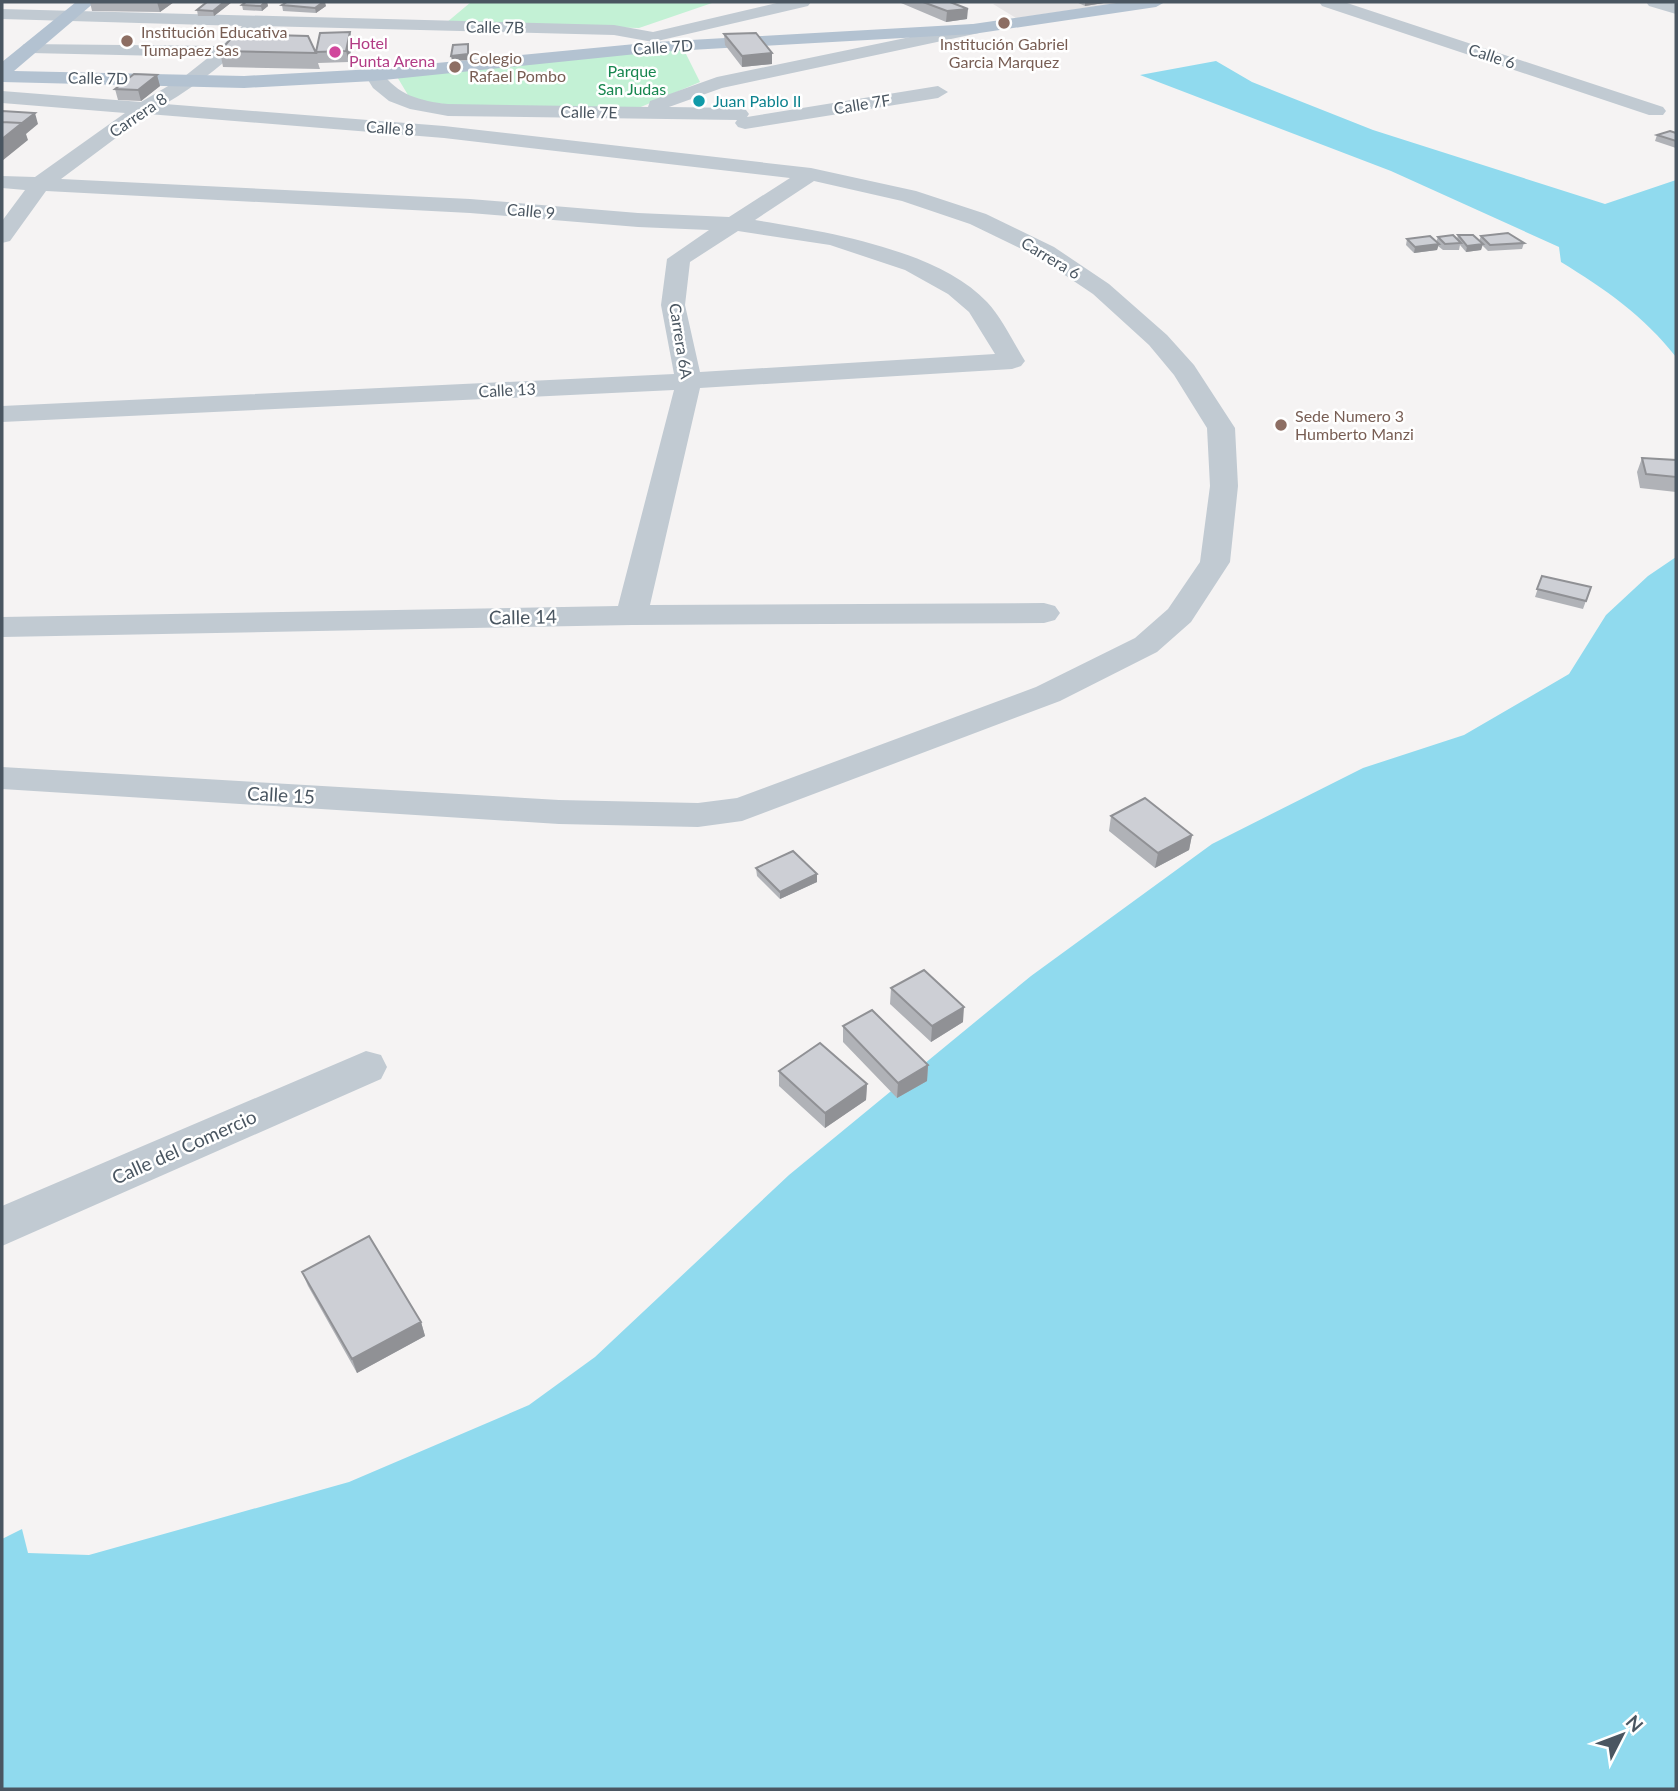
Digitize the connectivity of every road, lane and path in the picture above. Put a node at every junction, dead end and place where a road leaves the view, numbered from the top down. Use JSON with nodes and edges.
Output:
{"nodes":[{"id":1,"x":86,"y":2,"type":"edge"},
{"id":2,"x":284,"y":2,"type":"edge"},
{"id":3,"x":802,"y":2,"type":"edge"},
{"id":4,"x":1156,"y":2,"type":"edge"},
{"id":5,"x":1328,"y":2,"type":"edge"},
{"id":6,"x":1655,"y":2,"type":"edge"},
{"id":7,"x":1676,"y":9,"type":"edge"},
{"id":8,"x":454,"y":10,"type":"dead end"},
{"id":9,"x":2,"y":14,"type":"edge"},
{"id":10,"x":69,"y":16,"type":"junction"},
{"id":11,"x":257,"y":20,"type":"junction"},
{"id":12,"x":344,"y":23,"type":"junction"},
{"id":13,"x":436,"y":26,"type":"junction"},
{"id":14,"x":974,"y":29,"type":"junction"},
{"id":15,"x":331,"y":42,"type":"edge"},
{"id":16,"x":654,"y":42,"type":"junction"},
{"id":17,"x":691,"y":45,"type":"junction"},
{"id":18,"x":30,"y":48,"type":"junction"},
{"id":19,"x":227,"y":52,"type":"junction"},
{"id":20,"x":2,"y":74,"type":"edge"},
{"id":21,"x":374,"y":75,"type":"junction"},
{"id":22,"x":191,"y":80,"type":"junction"},
{"id":23,"x":244,"y":82,"type":"junction"},
{"id":24,"x":717,"y":83,"type":"junction"},
{"id":25,"x":938,"y":92,"type":"dead end"},
{"id":26,"x":2,"y":97,"type":"edge"},
{"id":27,"x":143,"y":109,"type":"junction"},
{"id":28,"x":1656,"y":111,"type":"dead end"},
{"id":29,"x":635,"y":113,"type":"junction"},
{"id":30,"x":203,"y":114,"type":"junction"},
{"id":31,"x":445,"y":118,"type":"junction"},
{"id":32,"x":742,"y":118,"type":"junction"},
{"id":33,"x":777,"y":170,"type":"junction"},
{"id":34,"x":811,"y":174,"type":"junction"},
{"id":35,"x":2,"y":182,"type":"edge"},
{"id":36,"x":41,"y":183,"type":"junction"},
{"id":37,"x":737,"y":224,"type":"junction"},
{"id":38,"x":2,"y":236,"type":"edge"},
{"id":39,"x":1012,"y":361,"type":"joint"},
{"id":40,"x":689,"y":381,"type":"junction"},
{"id":41,"x":2,"y":414,"type":"edge"},
{"id":42,"x":1044,"y":613,"type":"dead end"},
{"id":43,"x":632,"y":615,"type":"junction"},
{"id":44,"x":2,"y":627,"type":"edge"},
{"id":45,"x":2,"y":778,"type":"edge"},
{"id":46,"x":559,"y":812,"type":"joint"},
{"id":47,"x":366,"y":1067,"type":"dead end"},
{"id":48,"x":2,"y":1227,"type":"edge"}],
"edges":[{"from":1,"to":10,"type":"main road"},
{"from":2,"to":11,"type":"street","name":"Carrera 8"},
{"from":3,"to":16,"type":"street"},
{"from":4,"to":14,"type":"main road","name":"Calle 7D"},
{"from":5,"to":28,"type":"street","name":"Calle 6"},
{"from":6,"to":7,"type":"street"},
{"from":8,"to":13,"type":"street"},
{"from":9,"to":10,"type":"street","name":"Calle 7B"},
{"from":10,"to":11,"type":"street","name":"Calle 7B"},
{"from":10,"to":18,"type":"main road"},
{"from":11,"to":12,"type":"street","name":"Calle 7B"},
{"from":11,"to":19,"type":"street","name":"Carrera 8"},
{"from":12,"to":13,"type":"street","name":"Calle 7B"},
{"from":12,"to":15,"type":"street"},
{"from":13,"to":16,"type":"street","name":"Calle 7B"},
{"from":14,"to":17,"type":"main road","name":"Calle 7D"},
{"from":14,"to":24,"type":"street","name":"Calle 7E"},
{"from":16,"to":17,"type":"main road","name":"Calle 7D"},
{"from":16,"to":21,"type":"main road","name":"Calle 7D"},
{"from":17,"to":24,"type":"street"},
{"from":18,"to":19,"type":"street"},
{"from":18,"to":20,"type":"main road"},
{"from":19,"to":22,"type":"street","name":"Carrera 8"},
{"from":20,"to":22,"type":"main road","name":"Calle 7D"},
{"from":21,"to":23,"type":"main road","name":"Calle 7D"},
{"from":21,"to":31,"type":"street","name":"Calle 7E"},
{"from":22,"to":23,"type":"main road","name":"Calle 7D"},
{"from":22,"to":27,"type":"street","name":"Carrera 8"},
{"from":23,"to":30,"type":"street"},
{"from":24,"to":29,"type":"street","name":"Calle 7E"},
{"from":24,"to":32,"type":"street"},
{"from":25,"to":32,"type":"street","name":"Calle 7F"},
{"from":26,"to":27,"type":"street","name":"Calle 8"},
{"from":27,"to":30,"type":"street","name":"Calle 8"},
{"from":27,"to":36,"type":"street","name":"Carrera 8"},
{"from":29,"to":31,"type":"street","name":"Calle 7E"},
{"from":29,"to":32,"type":"street","name":"Calle 7F"},
{"from":30,"to":31,"type":"street","name":"Calle 8"},
{"from":31,"to":33,"type":"street","name":"Calle 8"},
{"from":32,"to":33,"type":"street"},
{"from":33,"to":34,"type":"street","name":"Carrera 6"},
{"from":34,"to":37,"type":"street","name":"Carrera 6A"},
{"from":34,"to":46,"type":"street","name":"Carrera 6"},
{"from":35,"to":36,"type":"street","name":"Calle 9"},
{"from":36,"to":37,"type":"street","name":"Calle 9"},
{"from":36,"to":38,"type":"street","name":"Carrera 8"},
{"from":37,"to":39,"type":"street","name":"Calle 9"},
{"from":37,"to":40,"type":"street","name":"Carrera 6A"},
{"from":39,"to":40,"type":"street","name":"Calle 13"},
{"from":40,"to":41,"type":"street","name":"Calle 13"},
{"from":40,"to":43,"type":"street","name":"Carrera 6A"},
{"from":42,"to":43,"type":"street","name":"Calle 14"},
{"from":43,"to":44,"type":"street","name":"Calle 14"},
{"from":45,"to":46,"type":"street","name":"Calle 15"},
{"from":47,"to":48,"type":"street","name":"Calle del Comercio"}]}
